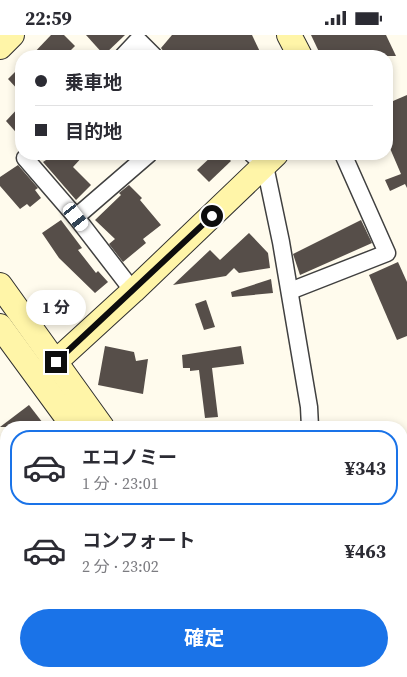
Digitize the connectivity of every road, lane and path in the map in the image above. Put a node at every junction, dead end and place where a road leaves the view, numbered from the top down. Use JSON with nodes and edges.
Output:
{"nodes":[{"id":1,"x":12,"y":35,"type":"edge"},
{"id":2,"x":290,"y":35,"type":"edge"},
{"id":3,"x":0,"y":47,"type":"edge"},
{"id":4,"x":128,"y":50,"type":"edge"},
{"id":5,"x":148,"y":50,"type":"edge"},
{"id":6,"x":297,"y":50,"type":"edge"},
{"id":7,"x":27,"y":160,"type":"edge"},
{"id":8,"x":142,"y":160,"type":"edge"},
{"id":9,"x":262,"y":160,"type":"edge"},
{"id":10,"x":264,"y":160,"type":"edge"},
{"id":11,"x":346,"y":160,"type":"edge"},
{"id":12,"x":76,"y":217,"type":"junction"},
{"id":13,"x":0,"y":285,"type":"edge"},
{"id":14,"x":133,"y":291,"type":"junction"},
{"id":15,"x":290,"y":291,"type":"junction"},
{"id":16,"x":0,"y":326,"type":"edge"},
{"id":17,"x":47,"y":369,"type":"junction"},
{"id":18,"x":71,"y":421,"type":"edge"},
{"id":19,"x":101,"y":421,"type":"edge"},
{"id":20,"x":309,"y":421,"type":"edge"}],
"edges":[{"from":1,"to":3,"type":"street"},
{"from":2,"to":6,"type":"street"},
{"from":4,"to":5,"type":"street"},
{"from":7,"to":12,"type":"street"},
{"from":8,"to":12,"type":"street"},
{"from":9,"to":14,"type":"street"},
{"from":10,"to":15,"type":"street"},
{"from":11,"to":15,"type":"street"},
{"from":12,"to":14,"type":"street"},
{"from":13,"to":17,"type":"street"},
{"from":14,"to":17,"type":"street"},
{"from":15,"to":20,"type":"street"},
{"from":16,"to":17,"type":"street"},
{"from":17,"to":18,"type":"street"},
{"from":17,"to":19,"type":"street"}]}
